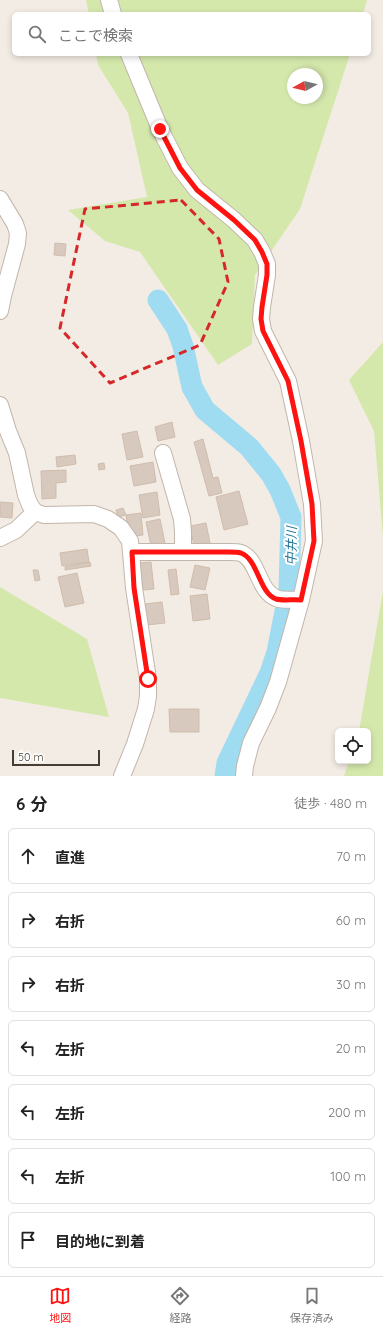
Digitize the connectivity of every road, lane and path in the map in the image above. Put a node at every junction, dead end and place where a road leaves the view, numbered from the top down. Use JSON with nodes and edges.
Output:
{"nodes":[{"id":1,"x":109,"y":0,"type":"edge"},
{"id":2,"x":112,"y":12,"type":"edge"},
{"id":3,"x":130,"y":56,"type":"edge"},
{"id":4,"x":0,"y":199,"type":"edge"},
{"id":5,"x":0,"y":311,"type":"edge"},
{"id":6,"x":0,"y":405,"type":"edge"},
{"id":7,"x":163,"y":452,"type":"dead end"},
{"id":8,"x":35,"y":512,"type":"junction"},
{"id":9,"x":0,"y":538,"type":"edge"},
{"id":10,"x":132,"y":552,"type":"junction"},
{"id":11,"x":183,"y":552,"type":"junction"},
{"id":12,"x":297,"y":600,"type":"junction"},
{"id":13,"x":122,"y":776,"type":"edge"},
{"id":14,"x":244,"y":776,"type":"edge"}],
"edges":[{"from":1,"to":2,"type":"street"},
{"from":3,"to":12,"type":"street"},
{"from":4,"to":5,"type":"street"},
{"from":6,"to":8,"type":"street"},
{"from":7,"to":11,"type":"street"},
{"from":8,"to":9,"type":"street"},
{"from":8,"to":10,"type":"street"},
{"from":10,"to":11,"type":"street"},
{"from":10,"to":13,"type":"street"},
{"from":11,"to":12,"type":"street"},
{"from":12,"to":14,"type":"street"}]}
